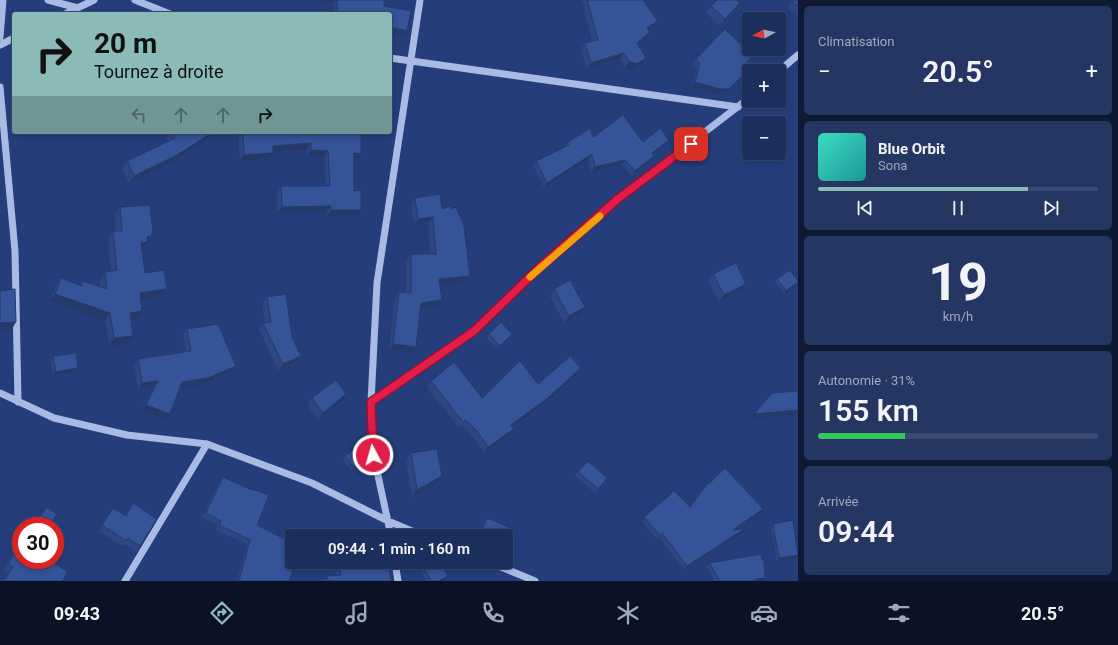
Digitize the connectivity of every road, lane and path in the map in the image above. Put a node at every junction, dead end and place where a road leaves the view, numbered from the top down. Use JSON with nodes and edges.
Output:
{"nodes":[{"id":1,"x":3,"y":0,"type":"edge"},
{"id":2,"x":48,"y":0,"type":"edge"},
{"id":3,"x":94,"y":0,"type":"edge"},
{"id":4,"x":134,"y":0,"type":"edge"},
{"id":5,"x":420,"y":0,"type":"edge"},
{"id":6,"x":78,"y":8,"type":"junction"},
{"id":7,"x":69,"y":12,"type":"edge"},
{"id":8,"x":165,"y":12,"type":"edge"},
{"id":9,"x":0,"y":37,"type":"edge"},
{"id":10,"x":12,"y":39,"type":"edge"},
{"id":11,"x":0,"y":45,"type":"edge"},
{"id":12,"x":798,"y":55,"type":"edge"},
{"id":13,"x":392,"y":58,"type":"edge"},
{"id":14,"x":411,"y":62,"type":"junction"},
{"id":15,"x":786,"y":66,"type":"edge"},
{"id":16,"x":0,"y":87,"type":"edge"},
{"id":17,"x":742,"y":104,"type":"edge"},
{"id":18,"x":738,"y":107,"type":"junction"},
{"id":19,"x":0,"y":392,"type":"edge"},
{"id":20,"x":18,"y":402,"type":"junction"},
{"id":21,"x":371,"y":402,"type":"junction"},
{"id":22,"x":207,"y":444,"type":"junction"},
{"id":23,"x":388,"y":521,"type":"junction"},
{"id":24,"x":390,"y":529,"type":"edge"},
{"id":25,"x":407,"y":529,"type":"edge"},
{"id":26,"x":396,"y":569,"type":"edge"},
{"id":27,"x":506,"y":569,"type":"edge"},
{"id":28,"x":124,"y":581,"type":"edge"},
{"id":29,"x":398,"y":581,"type":"edge"},
{"id":30,"x":535,"y":581,"type":"edge"}],
"edges":[{"from":1,"to":9,"type":"street"},
{"from":2,"to":6,"type":"street"},
{"from":3,"to":6,"type":"street"},
{"from":4,"to":8,"type":"street"},
{"from":5,"to":14,"type":"street"},
{"from":6,"to":7,"type":"street"},
{"from":10,"to":11,"type":"street"},
{"from":12,"to":15,"type":"street"},
{"from":13,"to":14,"type":"street"},
{"from":14,"to":18,"type":"street"},
{"from":14,"to":21,"type":"street"},
{"from":16,"to":20,"type":"street"},
{"from":17,"to":18,"type":"street"},
{"from":18,"to":21,"type":"street"},
{"from":19,"to":20,"type":"street"},
{"from":20,"to":22,"type":"street"},
{"from":21,"to":23,"type":"street"},
{"from":22,"to":23,"type":"street"},
{"from":22,"to":28,"type":"street"},
{"from":23,"to":24,"type":"street"},
{"from":23,"to":25,"type":"street"},
{"from":26,"to":29,"type":"street"},
{"from":27,"to":30,"type":"street"}]}
